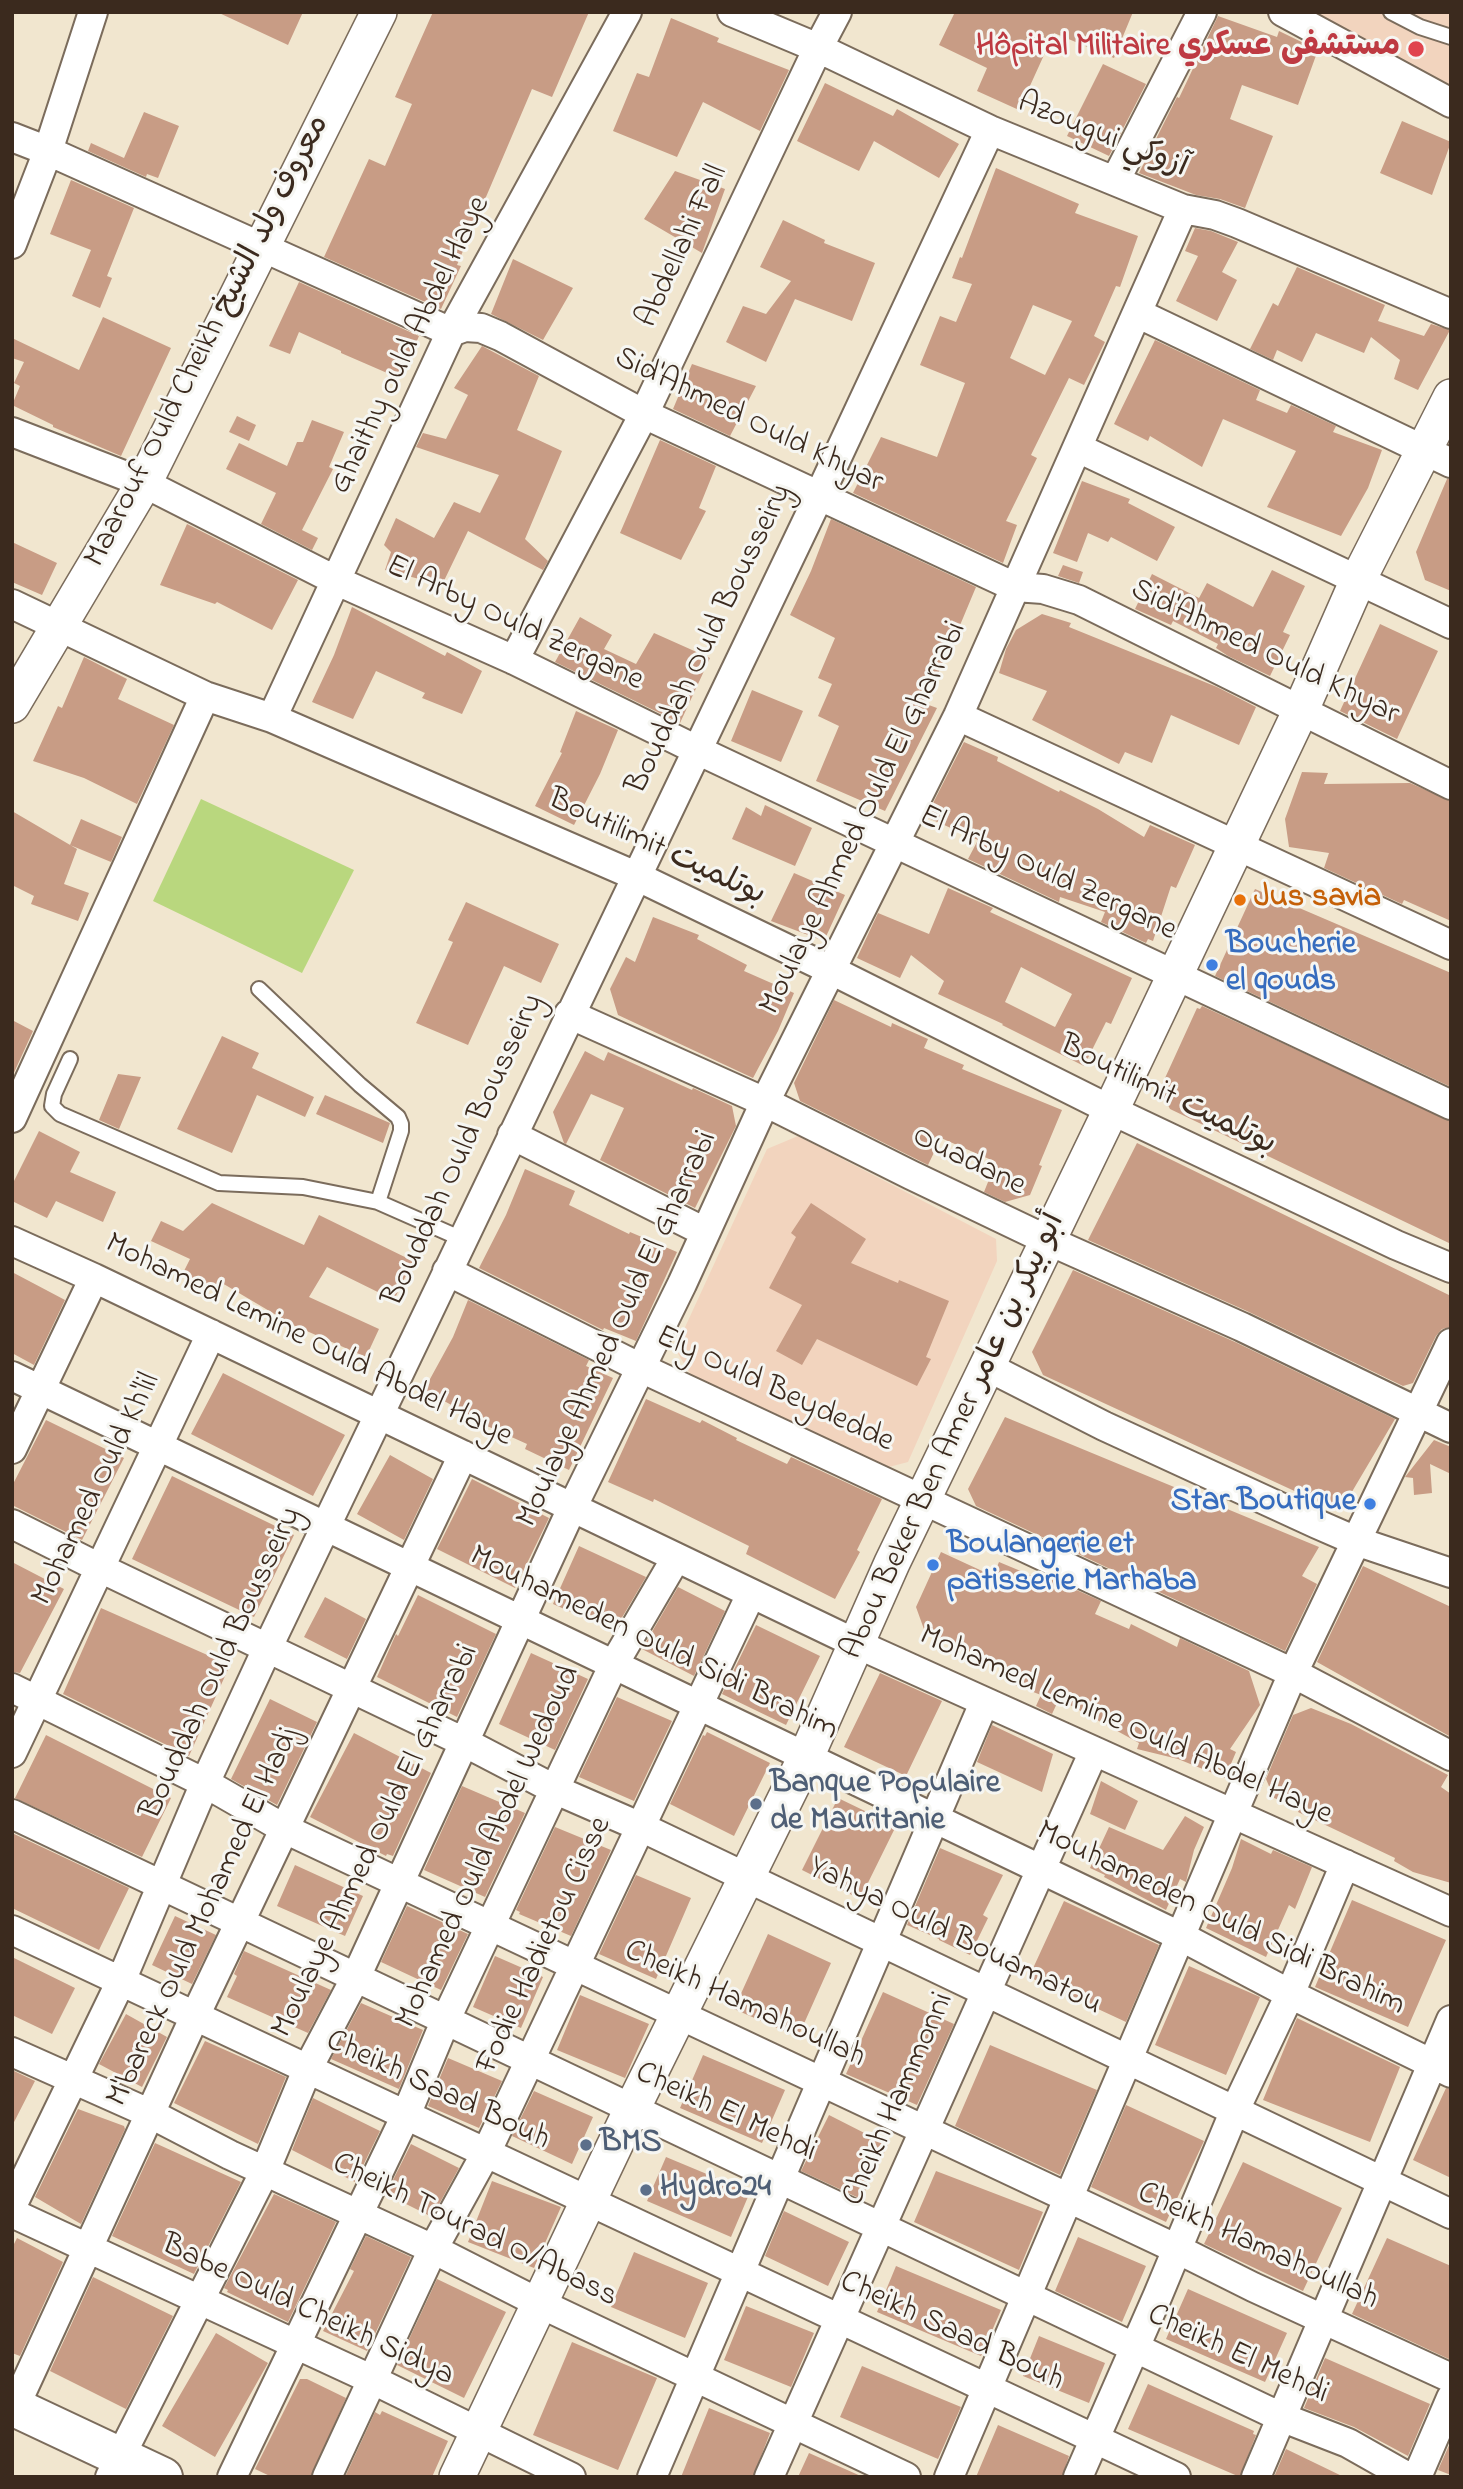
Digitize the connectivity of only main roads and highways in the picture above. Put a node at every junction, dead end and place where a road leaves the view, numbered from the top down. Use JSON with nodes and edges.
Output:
{"nodes":[{"id":1,"x":13,"y":2408,"type":"edge"},
{"id":2,"x":115,"y":2466,"type":"edge"},
{"id":3,"x":163,"y":2477,"type":"edge"}],
"edges":[{"from":1,"to":2,"type":"main road"},
{"from":2,"to":3,"type":"main road"}]}
